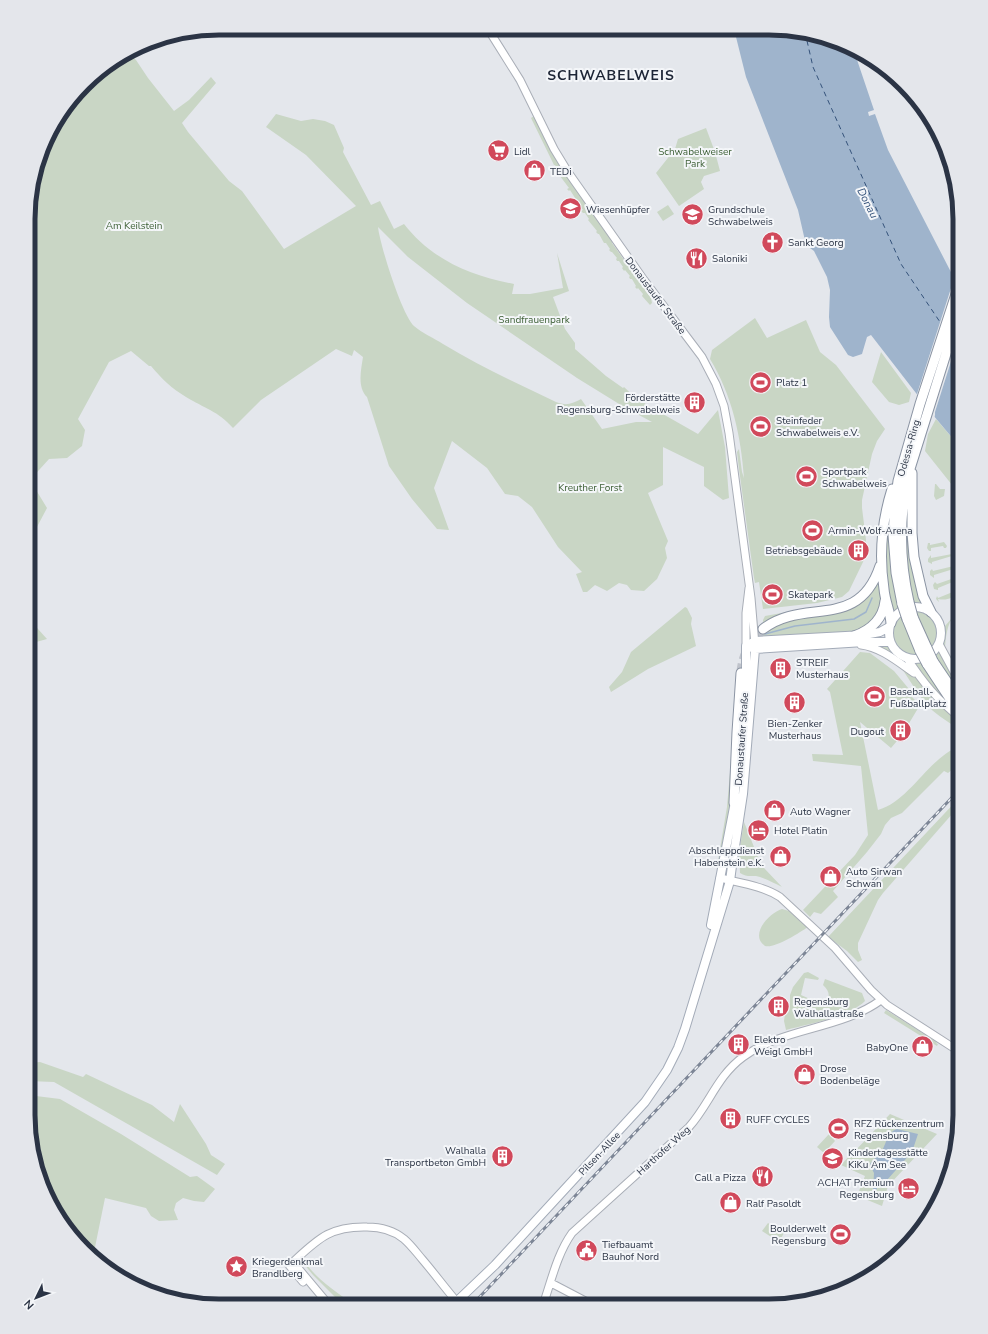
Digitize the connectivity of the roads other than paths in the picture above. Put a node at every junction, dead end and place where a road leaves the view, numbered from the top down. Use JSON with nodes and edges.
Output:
{"nodes":[{"id":1,"x":492,"y":35,"type":"edge"},
{"id":2,"x":953,"y":303,"type":"edge"},
{"id":3,"x":953,"y":329,"type":"edge"},
{"id":4,"x":906,"y":463,"type":"junction"},
{"id":5,"x":882,"y":561,"type":"junction"},
{"id":6,"x":749,"y":588,"type":"junction"},
{"id":7,"x":886,"y":600,"type":"junction"},
{"id":8,"x":931,"y":612,"type":"junction"},
{"id":9,"x":890,"y":625,"type":"junction"},
{"id":10,"x":763,"y":629,"type":"tunnel mouth"},
{"id":11,"x":853,"y":640,"type":"junction"},
{"id":12,"x":890,"y":642,"type":"junction"},
{"id":13,"x":939,"y":644,"type":"junction"},
{"id":14,"x":755,"y":645,"type":"junction"},
{"id":15,"x":746,"y":646,"type":"junction"},
{"id":16,"x":906,"y":658,"type":"junction"},
{"id":17,"x":930,"y":662,"type":"junction"},
{"id":18,"x":953,"y":670,"type":"edge"},
{"id":19,"x":741,"y":673,"type":"tunnel mouth"},
{"id":20,"x":918,"y":676,"type":"junction"},
{"id":21,"x":953,"y":692,"type":"edge"},
{"id":22,"x":953,"y":702,"type":"edge"},
{"id":23,"x":953,"y":712,"type":"edge"},
{"id":24,"x":734,"y":803,"type":"junction"},
{"id":25,"x":734,"y":834,"type":"junction"},
{"id":26,"x":720,"y":878,"type":"junction"},
{"id":27,"x":730,"y":881,"type":"junction"},
{"id":28,"x":701,"y":973,"type":"junction"},
{"id":29,"x":881,"y":1000,"type":"junction"},
{"id":30,"x":953,"y":1047,"type":"edge"},
{"id":31,"x":551,"y":1283,"type":"junction"},
{"id":32,"x":322,"y":1299,"type":"edge"},
{"id":33,"x":451,"y":1299,"type":"edge"},
{"id":34,"x":460,"y":1299,"type":"edge"},
{"id":35,"x":545,"y":1299,"type":"edge"},
{"id":36,"x":582,"y":1299,"type":"edge"}],
"edges":[{"from":1,"to":6,"type":"street","name":"Donaustaufer Straße"},
{"from":2,"to":4,"type":"highway","name":"Odessa-Ring"},
{"from":3,"to":4,"type":"highway","name":"Odessa-Ring"},
{"from":4,"to":5,"type":"highway"},
{"from":4,"to":8,"type":"highway"},
{"from":4,"to":17,"type":"highway","name":"Odessa-Ring","bridge":true},
{"from":5,"to":7,"type":"highway"},
{"from":5,"to":10,"type":"highway"},
{"from":6,"to":14,"type":"street","name":"Donaustaufer Straße"},
{"from":6,"to":15,"type":"street","name":"Donaustaufer Straße"},
{"from":7,"to":9,"type":"highway"},
{"from":7,"to":11,"type":"highway"},
{"from":8,"to":9,"type":"main road"},
{"from":8,"to":13,"type":"main road"},
{"from":9,"to":11,"type":"main road"},
{"from":9,"to":12,"type":"main road"},
{"from":11,"to":12,"type":"main road"},
{"from":11,"to":14,"type":"main road"},
{"from":11,"to":20,"type":"street"},
{"from":12,"to":16,"type":"main road"},
{"from":13,"to":16,"type":"main road"},
{"from":13,"to":18,"type":"street"},
{"from":14,"to":15,"type":"main road"},
{"from":14,"to":25,"type":"main road","name":"Donaustaufer Straße"},
{"from":15,"to":24,"type":"main road","name":"Donaustaufer Straße"},
{"from":16,"to":20,"type":"street"},
{"from":17,"to":21,"type":"highway"},
{"from":17,"to":22,"type":"highway"},
{"from":19,"to":24,"type":"highway"},
{"from":20,"to":23,"type":"street"},
{"from":24,"to":25,"type":"main road","name":"Donaustaufer Straße"},
{"from":25,"to":26,"type":"main road","name":"Donaustaufer Straße"},
{"from":25,"to":27,"type":"main road","name":"Donaustaufer Straße"},
{"from":26,"to":27,"type":"street"},
{"from":26,"to":28,"type":"main road","name":"Pilsen-Allee"},
{"from":27,"to":28,"type":"main road","name":"Pilsen-Allee"},
{"from":27,"to":29,"type":"street"},
{"from":28,"to":34,"type":"main road","name":"Pilsen-Allee"},
{"from":29,"to":30,"type":"street"},
{"from":29,"to":31,"type":"street","name":"Harthofer Weg"},
{"from":31,"to":35,"type":"street","name":"Harthofer Weg"},
{"from":31,"to":36,"type":"street"},
{"from":32,"to":33,"type":"street"}]}
